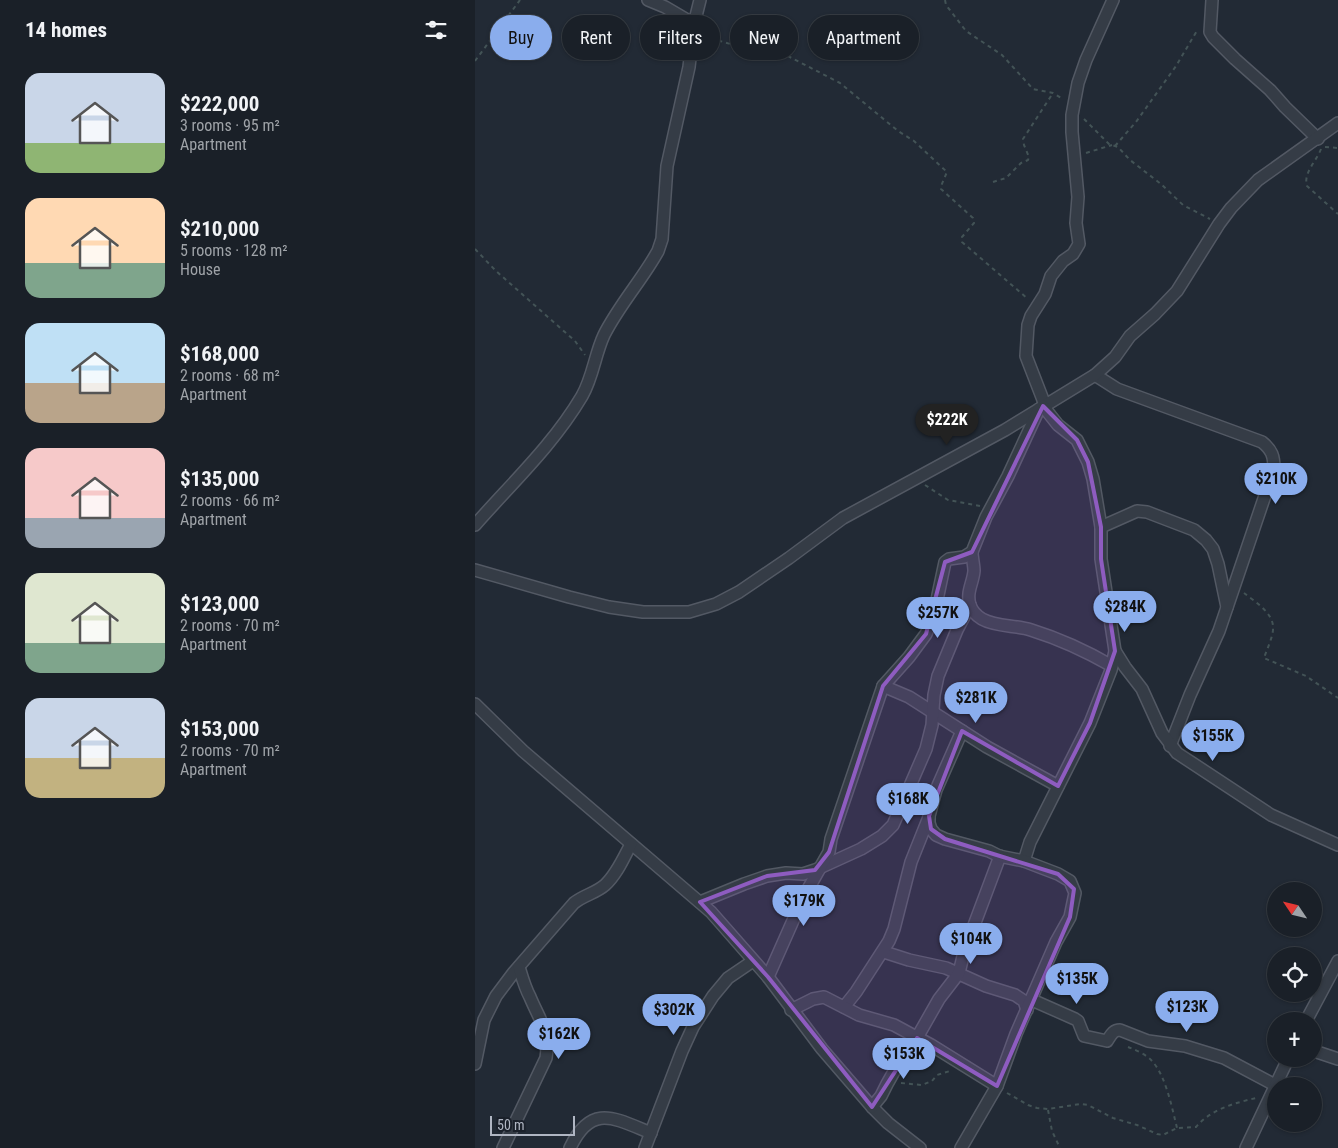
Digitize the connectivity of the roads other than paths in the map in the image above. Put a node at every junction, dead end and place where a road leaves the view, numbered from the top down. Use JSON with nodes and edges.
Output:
{"nodes":[{"id":1,"x":648,"y":0,"type":"edge"},
{"id":2,"x":700,"y":0,"type":"edge"},
{"id":3,"x":1113,"y":0,"type":"edge"},
{"id":4,"x":1212,"y":0,"type":"edge"},
{"id":5,"x":676,"y":15,"type":"edge"},
{"id":6,"x":697,"y":15,"type":"edge"},
{"id":7,"x":690,"y":60,"type":"edge"},
{"id":8,"x":1338,"y":123,"type":"edge"},
{"id":9,"x":1319,"y":143,"type":"junction"},
{"id":10,"x":1095,"y":375,"type":"junction"},
{"id":11,"x":1043,"y":407,"type":"junction"},
{"id":12,"x":475,"y":525,"type":"edge"},
{"id":13,"x":1101,"y":526,"type":"junction"},
{"id":14,"x":972,"y":552,"type":"junction"},
{"id":15,"x":475,"y":570,"type":"edge"},
{"id":16,"x":970,"y":605,"type":"junction"},
{"id":17,"x":1227,"y":607,"type":"junction"},
{"id":18,"x":1115,"y":651,"type":"junction"},
{"id":19,"x":1112,"y":666,"type":"junction"},
{"id":20,"x":883,"y":686,"type":"junction"},
{"id":21,"x":475,"y":704,"type":"edge"},
{"id":22,"x":933,"y":713,"type":"junction"},
{"id":23,"x":962,"y":731,"type":"junction"},
{"id":24,"x":1170,"y":746,"type":"junction"},
{"id":25,"x":1058,"y":786,"type":"junction"},
{"id":26,"x":929,"y":816,"type":"junction"},
{"id":27,"x":631,"y":844,"type":"junction"},
{"id":28,"x":1338,"y":845,"type":"edge"},
{"id":29,"x":1000,"y":856,"type":"junction"},
{"id":30,"x":1023,"y":861,"type":"junction"},
{"id":31,"x":819,"y":868,"type":"junction"},
{"id":32,"x":700,"y":902,"type":"junction"},
{"id":33,"x":884,"y":952,"type":"junction"},
{"id":34,"x":753,"y":960,"type":"junction"},
{"id":35,"x":1337,"y":964,"type":"edge"},
{"id":36,"x":519,"y":967,"type":"junction"},
{"id":37,"x":959,"y":973,"type":"junction"},
{"id":38,"x":768,"y":977,"type":"junction"},
{"id":39,"x":1029,"y":1005,"type":"junction"},
{"id":40,"x":844,"y":1007,"type":"junction"},
{"id":41,"x":791,"y":1010,"type":"junction"},
{"id":42,"x":1311,"y":1012,"type":"edge"},
{"id":43,"x":917,"y":1038,"type":"junction"},
{"id":44,"x":1322,"y":1054,"type":"edge"},
{"id":45,"x":1338,"y":1059,"type":"edge"},
{"id":46,"x":475,"y":1064,"type":"edge"},
{"id":47,"x":1267,"y":1085,"type":"edge"},
{"id":48,"x":997,"y":1086,"type":"junction"},
{"id":49,"x":1267,"y":1102,"type":"edge"},
{"id":50,"x":872,"y":1107,"type":"junction"},
{"id":51,"x":651,"y":1133,"type":"junction"},
{"id":52,"x":503,"y":1148,"type":"edge"},
{"id":53,"x":570,"y":1148,"type":"edge"},
{"id":54,"x":645,"y":1148,"type":"edge"},
{"id":55,"x":920,"y":1148,"type":"edge"},
{"id":56,"x":961,"y":1148,"type":"edge"},
{"id":57,"x":1246,"y":1148,"type":"edge"}],
"edges":[{"from":1,"to":5,"type":"street"},
{"from":2,"to":6,"type":"street"},
{"from":3,"to":11,"type":"street"},
{"from":4,"to":9,"type":"street"},
{"from":7,"to":12,"type":"street"},
{"from":8,"to":9,"type":"street"},
{"from":9,"to":10,"type":"street"},
{"from":10,"to":11,"type":"street"},
{"from":10,"to":17,"type":"street"},
{"from":11,"to":13,"type":"street"},
{"from":11,"to":14,"type":"street"},
{"from":11,"to":15,"type":"street"},
{"from":13,"to":17,"type":"street"},
{"from":13,"to":18,"type":"street"},
{"from":14,"to":16,"type":"street"},
{"from":14,"to":20,"type":"street"},
{"from":16,"to":19,"type":"street"},
{"from":16,"to":22,"type":"street"},
{"from":17,"to":24,"type":"street"},
{"from":18,"to":19,"type":"street"},
{"from":18,"to":24,"type":"street"},
{"from":19,"to":25,"type":"street"},
{"from":20,"to":22,"type":"street"},
{"from":20,"to":31,"type":"street"},
{"from":21,"to":27,"type":"street"},
{"from":22,"to":23,"type":"street"},
{"from":22,"to":31,"type":"street"},
{"from":23,"to":25,"type":"street"},
{"from":23,"to":26,"type":"street"},
{"from":24,"to":28,"type":"street"},
{"from":25,"to":30,"type":"street"},
{"from":26,"to":29,"type":"street"},
{"from":26,"to":33,"type":"street"},
{"from":27,"to":32,"type":"street"},
{"from":27,"to":36,"type":"street"},
{"from":29,"to":30,"type":"street"},
{"from":29,"to":37,"type":"street"},
{"from":30,"to":39,"type":"street"},
{"from":31,"to":32,"type":"street"},
{"from":31,"to":38,"type":"street"},
{"from":32,"to":34,"type":"street"},
{"from":33,"to":37,"type":"street"},
{"from":33,"to":40,"type":"street"},
{"from":34,"to":38,"type":"street"},
{"from":34,"to":51,"type":"street"},
{"from":35,"to":42,"type":"street"},
{"from":36,"to":46,"type":"street"},
{"from":36,"to":52,"type":"street"},
{"from":37,"to":39,"type":"street"},
{"from":37,"to":43,"type":"street"},
{"from":38,"to":41,"type":"street"},
{"from":39,"to":47,"type":"street"},
{"from":39,"to":48,"type":"street"},
{"from":40,"to":41,"type":"street"},
{"from":40,"to":43,"type":"street"},
{"from":41,"to":50,"type":"street"},
{"from":43,"to":48,"type":"street"},
{"from":43,"to":50,"type":"street"},
{"from":44,"to":45,"type":"street"},
{"from":48,"to":56,"type":"street"},
{"from":49,"to":57,"type":"street"},
{"from":50,"to":55,"type":"street"},
{"from":51,"to":53,"type":"street"},
{"from":51,"to":54,"type":"street"}]}
